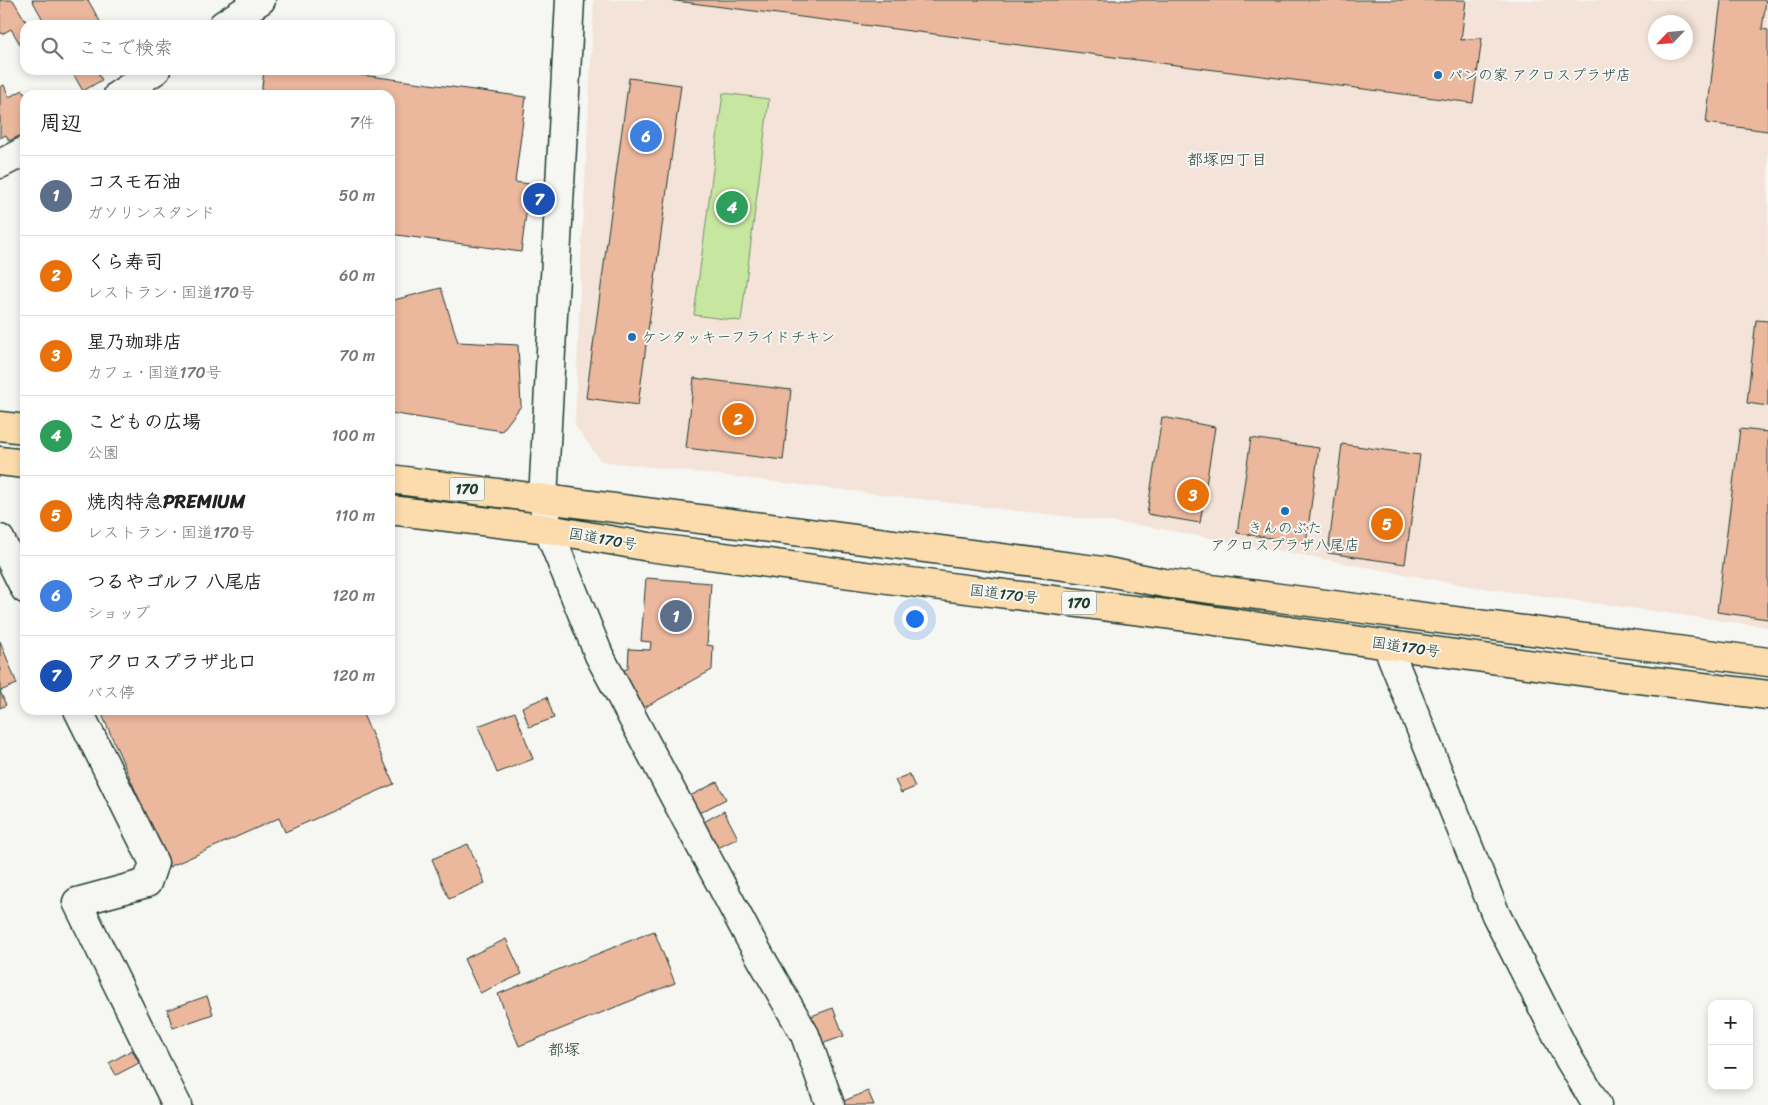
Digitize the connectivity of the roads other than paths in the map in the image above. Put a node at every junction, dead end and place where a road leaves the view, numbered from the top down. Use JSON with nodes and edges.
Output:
{"nodes":[{"id":1,"x":261,"y":0,"type":"edge"},
{"id":2,"x":570,"y":0,"type":"edge"},
{"id":3,"x":231,"y":20,"type":"edge"},
{"id":4,"x":148,"y":75,"type":"edge"},
{"id":5,"x":126,"y":90,"type":"edge"},
{"id":6,"x":20,"y":154,"type":"edge"},
{"id":7,"x":0,"y":164,"type":"edge"},
{"id":8,"x":0,"y":426,"type":"edge"},
{"id":9,"x":20,"y":428,"type":"edge"},
{"id":10,"x":0,"y":461,"type":"edge"},
{"id":11,"x":20,"y":463,"type":"edge"},
{"id":12,"x":395,"y":480,"type":"edge"},
{"id":13,"x":543,"y":499,"type":"junction"},
{"id":14,"x":395,"y":511,"type":"edge"},
{"id":15,"x":548,"y":529,"type":"junction"},
{"id":16,"x":0,"y":539,"type":"edge"},
{"id":17,"x":20,"y":579,"type":"edge"},
{"id":18,"x":1387,"y":645,"type":"junction"},
{"id":19,"x":1768,"y":662,"type":"edge"},
{"id":20,"x":1768,"y":695,"type":"edge"},
{"id":21,"x":80,"y":715,"type":"edge"},
{"id":22,"x":177,"y":1105,"type":"edge"},
{"id":23,"x":830,"y":1105,"type":"edge"},
{"id":24,"x":1597,"y":1105,"type":"edge"}],
"edges":[{"from":1,"to":3,"type":"street"},
{"from":2,"to":13,"type":"street"},
{"from":4,"to":5,"type":"street"},
{"from":6,"to":7,"type":"street"},
{"from":8,"to":9,"type":"highway"},
{"from":10,"to":11,"type":"highway"},
{"from":12,"to":13,"type":"highway","name":"国道170号","number":"170"},
{"from":13,"to":15,"type":"street"},
{"from":13,"to":19,"type":"highway","name":"国道170号","number":"170"},
{"from":14,"to":15,"type":"highway","name":"国道170号","number":"170"},
{"from":15,"to":18,"type":"highway","name":"国道170号","number":"170"},
{"from":15,"to":23,"type":"street"},
{"from":16,"to":17,"type":"street"},
{"from":18,"to":20,"type":"highway","name":"国道170号","number":"170"},
{"from":18,"to":24,"type":"street"},
{"from":21,"to":22,"type":"street"}]}
